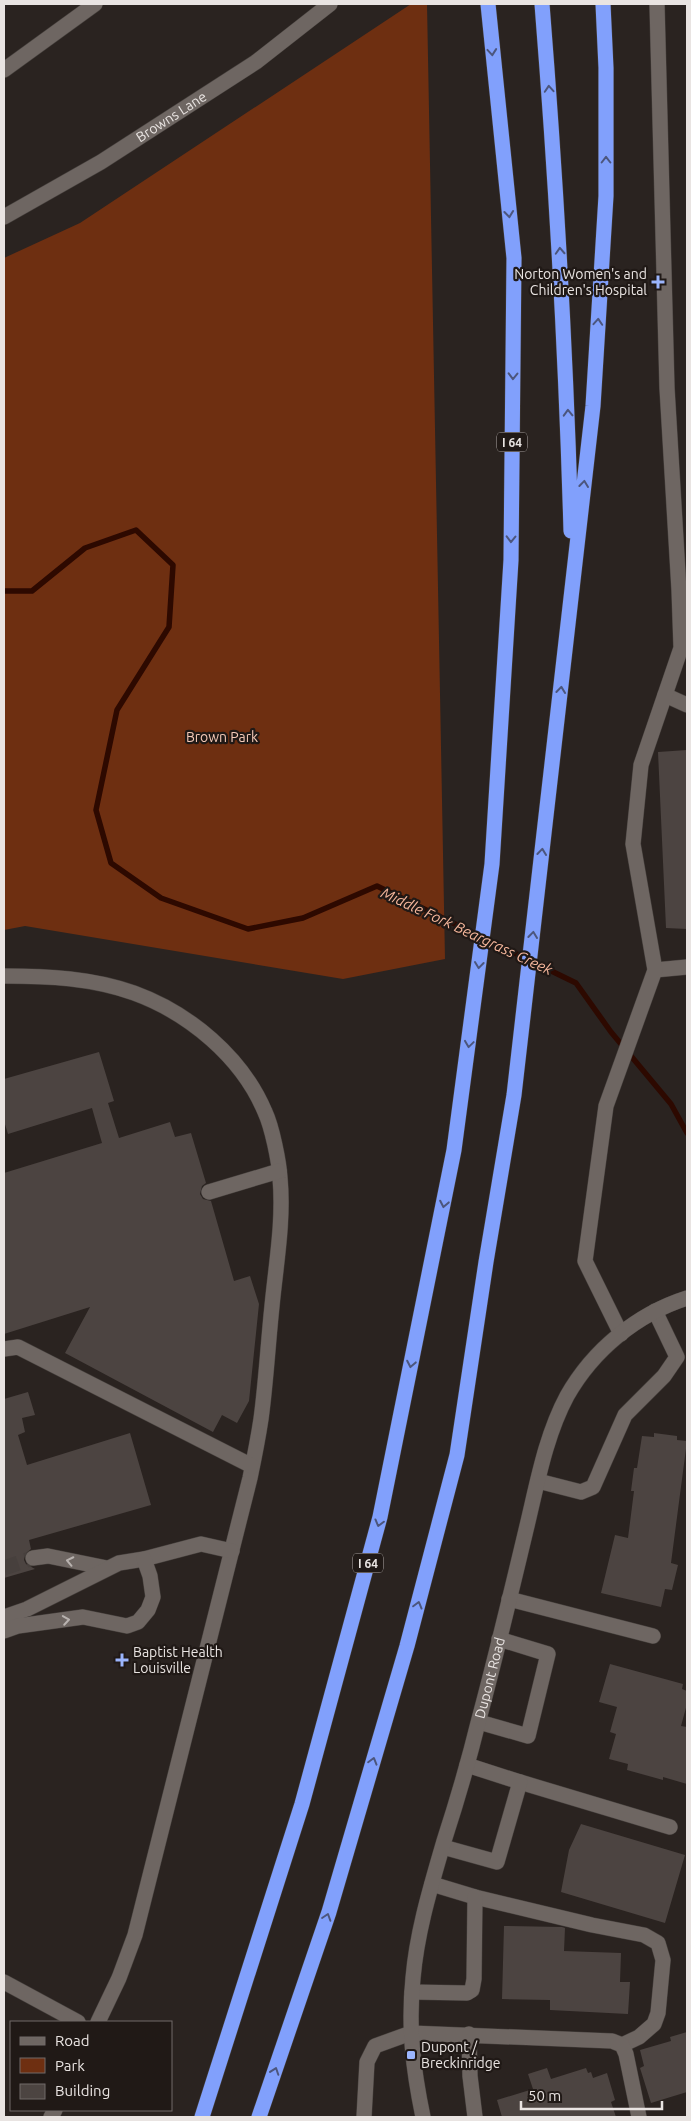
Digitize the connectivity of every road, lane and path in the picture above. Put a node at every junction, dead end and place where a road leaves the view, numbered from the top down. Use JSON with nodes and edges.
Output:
{"nodes":[{"id":1,"x":95,"y":4,"type":"edge"},
{"id":2,"x":330,"y":4,"type":"edge"},
{"id":3,"x":488,"y":4,"type":"edge"},
{"id":4,"x":542,"y":4,"type":"edge"},
{"id":5,"x":603,"y":4,"type":"edge"},
{"id":6,"x":657,"y":4,"type":"edge"},
{"id":7,"x":4,"y":70,"type":"edge"},
{"id":8,"x":4,"y":217,"type":"edge"},
{"id":9,"x":682,"y":545,"type":"edge"},
{"id":10,"x":572,"y":585,"type":"junction"},
{"id":11,"x":665,"y":695,"type":"junction"},
{"id":12,"x":687,"y":705,"type":"edge"},
{"id":13,"x":687,"y":967,"type":"edge"},
{"id":14,"x":655,"y":970,"type":"junction"},
{"id":15,"x":4,"y":976,"type":"edge"},
{"id":16,"x":279,"y":1171,"type":"junction"},
{"id":17,"x":208,"y":1192,"type":"dead end"},
{"id":18,"x":687,"y":1298,"type":"edge"},
{"id":19,"x":655,"y":1311,"type":"junction"},
{"id":20,"x":621,"y":1334,"type":"junction"},
{"id":21,"x":4,"y":1349,"type":"edge"},
{"id":22,"x":252,"y":1466,"type":"junction"},
{"id":23,"x":538,"y":1481,"type":"junction"},
{"id":24,"x":232,"y":1550,"type":"junction"},
{"id":25,"x":33,"y":1558,"type":"tunnel mouth"},
{"id":26,"x":144,"y":1559,"type":"junction"},
{"id":27,"x":107,"y":1568,"type":"junction"},
{"id":28,"x":509,"y":1599,"type":"junction"},
{"id":29,"x":43,"y":1601,"type":"junction"},
{"id":30,"x":4,"y":1616,"type":"edge"},
{"id":31,"x":11,"y":1628,"type":"edge"},
{"id":32,"x":653,"y":1636,"type":"dead end"},
{"id":33,"x":500,"y":1639,"type":"junction"},
{"id":34,"x":479,"y":1722,"type":"junction"},
{"id":35,"x":467,"y":1765,"type":"junction"},
{"id":36,"x":520,"y":1782,"type":"junction"},
{"id":37,"x":670,"y":1826,"type":"dead end"},
{"id":38,"x":443,"y":1847,"type":"junction"},
{"id":39,"x":432,"y":1884,"type":"junction"},
{"id":40,"x":475,"y":1897,"type":"junction"},
{"id":41,"x":4,"y":1982,"type":"edge"},
{"id":42,"x":412,"y":1992,"type":"junction"},
{"id":43,"x":76,"y":2021,"type":"edge"},
{"id":44,"x":98,"y":2021,"type":"edge"},
{"id":45,"x":411,"y":2033,"type":"junction"},
{"id":46,"x":469,"y":2034,"type":"junction"},
{"id":47,"x":622,"y":2045,"type":"junction"},
{"id":48,"x":202,"y":2117,"type":"edge"},
{"id":49,"x":259,"y":2117,"type":"edge"},
{"id":50,"x":364,"y":2117,"type":"edge"},
{"id":51,"x":423,"y":2117,"type":"edge"},
{"id":52,"x":475,"y":2117,"type":"edge"},
{"id":53,"x":639,"y":2117,"type":"edge"}],
"edges":[{"from":1,"to":7,"type":"street"},
{"from":2,"to":8,"type":"street","name":"Browns Lane"},
{"from":3,"to":48,"type":"highway","number":"I 64","one_way":true},
{"from":10,"to":4,"type":"highway","one_way":true},
{"from":10,"to":5,"type":"highway","one_way":true},
{"from":6,"to":9,"type":"street"},
{"from":9,"to":11,"type":"street"},
{"from":49,"to":10,"type":"highway","one_way":true},
{"from":11,"to":12,"type":"street"},
{"from":11,"to":14,"type":"street"},
{"from":13,"to":14,"type":"street"},
{"from":14,"to":20,"type":"street"},
{"from":15,"to":16,"type":"street"},
{"from":16,"to":17,"type":"street"},
{"from":16,"to":22,"type":"street"},
{"from":18,"to":19,"type":"street","name":"Dupont Road"},
{"from":19,"to":20,"type":"street","name":"Dupont Road"},
{"from":19,"to":23,"type":"street"},
{"from":20,"to":23,"type":"street","name":"Dupont Road"},
{"from":21,"to":22,"type":"street"},
{"from":22,"to":24,"type":"street"},
{"from":23,"to":28,"type":"street","name":"Dupont Road"},
{"from":24,"to":26,"type":"street"},
{"from":24,"to":44,"type":"street"},
{"from":27,"to":25,"type":"street","one_way":true},
{"from":26,"to":27,"type":"street"},
{"from":31,"to":26,"type":"street","one_way":true},
{"from":27,"to":29,"type":"street"},
{"from":28,"to":32,"type":"street"},
{"from":28,"to":33,"type":"street","name":"Dupont Road"},
{"from":29,"to":30,"type":"street"},
{"from":29,"to":31,"type":"street"},
{"from":33,"to":34,"type":"street","name":"Dupont Road"},
{"from":33,"to":34,"type":"street"},
{"from":34,"to":35,"type":"street","name":"Dupont Road"},
{"from":35,"to":36,"type":"street"},
{"from":35,"to":38,"type":"street","name":"Dupont Road"},
{"from":36,"to":37,"type":"street"},
{"from":36,"to":38,"type":"street"},
{"from":38,"to":39,"type":"street","name":"Dupont Road"},
{"from":39,"to":40,"type":"street"},
{"from":39,"to":42,"type":"street","name":"Dupont Road"},
{"from":40,"to":42,"type":"street"},
{"from":40,"to":47,"type":"street"},
{"from":41,"to":43,"type":"street"},
{"from":42,"to":45,"type":"street","name":"Dupont Road"},
{"from":45,"to":46,"type":"street"},
{"from":45,"to":50,"type":"street"},
{"from":45,"to":51,"type":"street","name":"Dupont Road"},
{"from":46,"to":47,"type":"street"},
{"from":46,"to":52,"type":"street"},
{"from":47,"to":53,"type":"street"}]}
